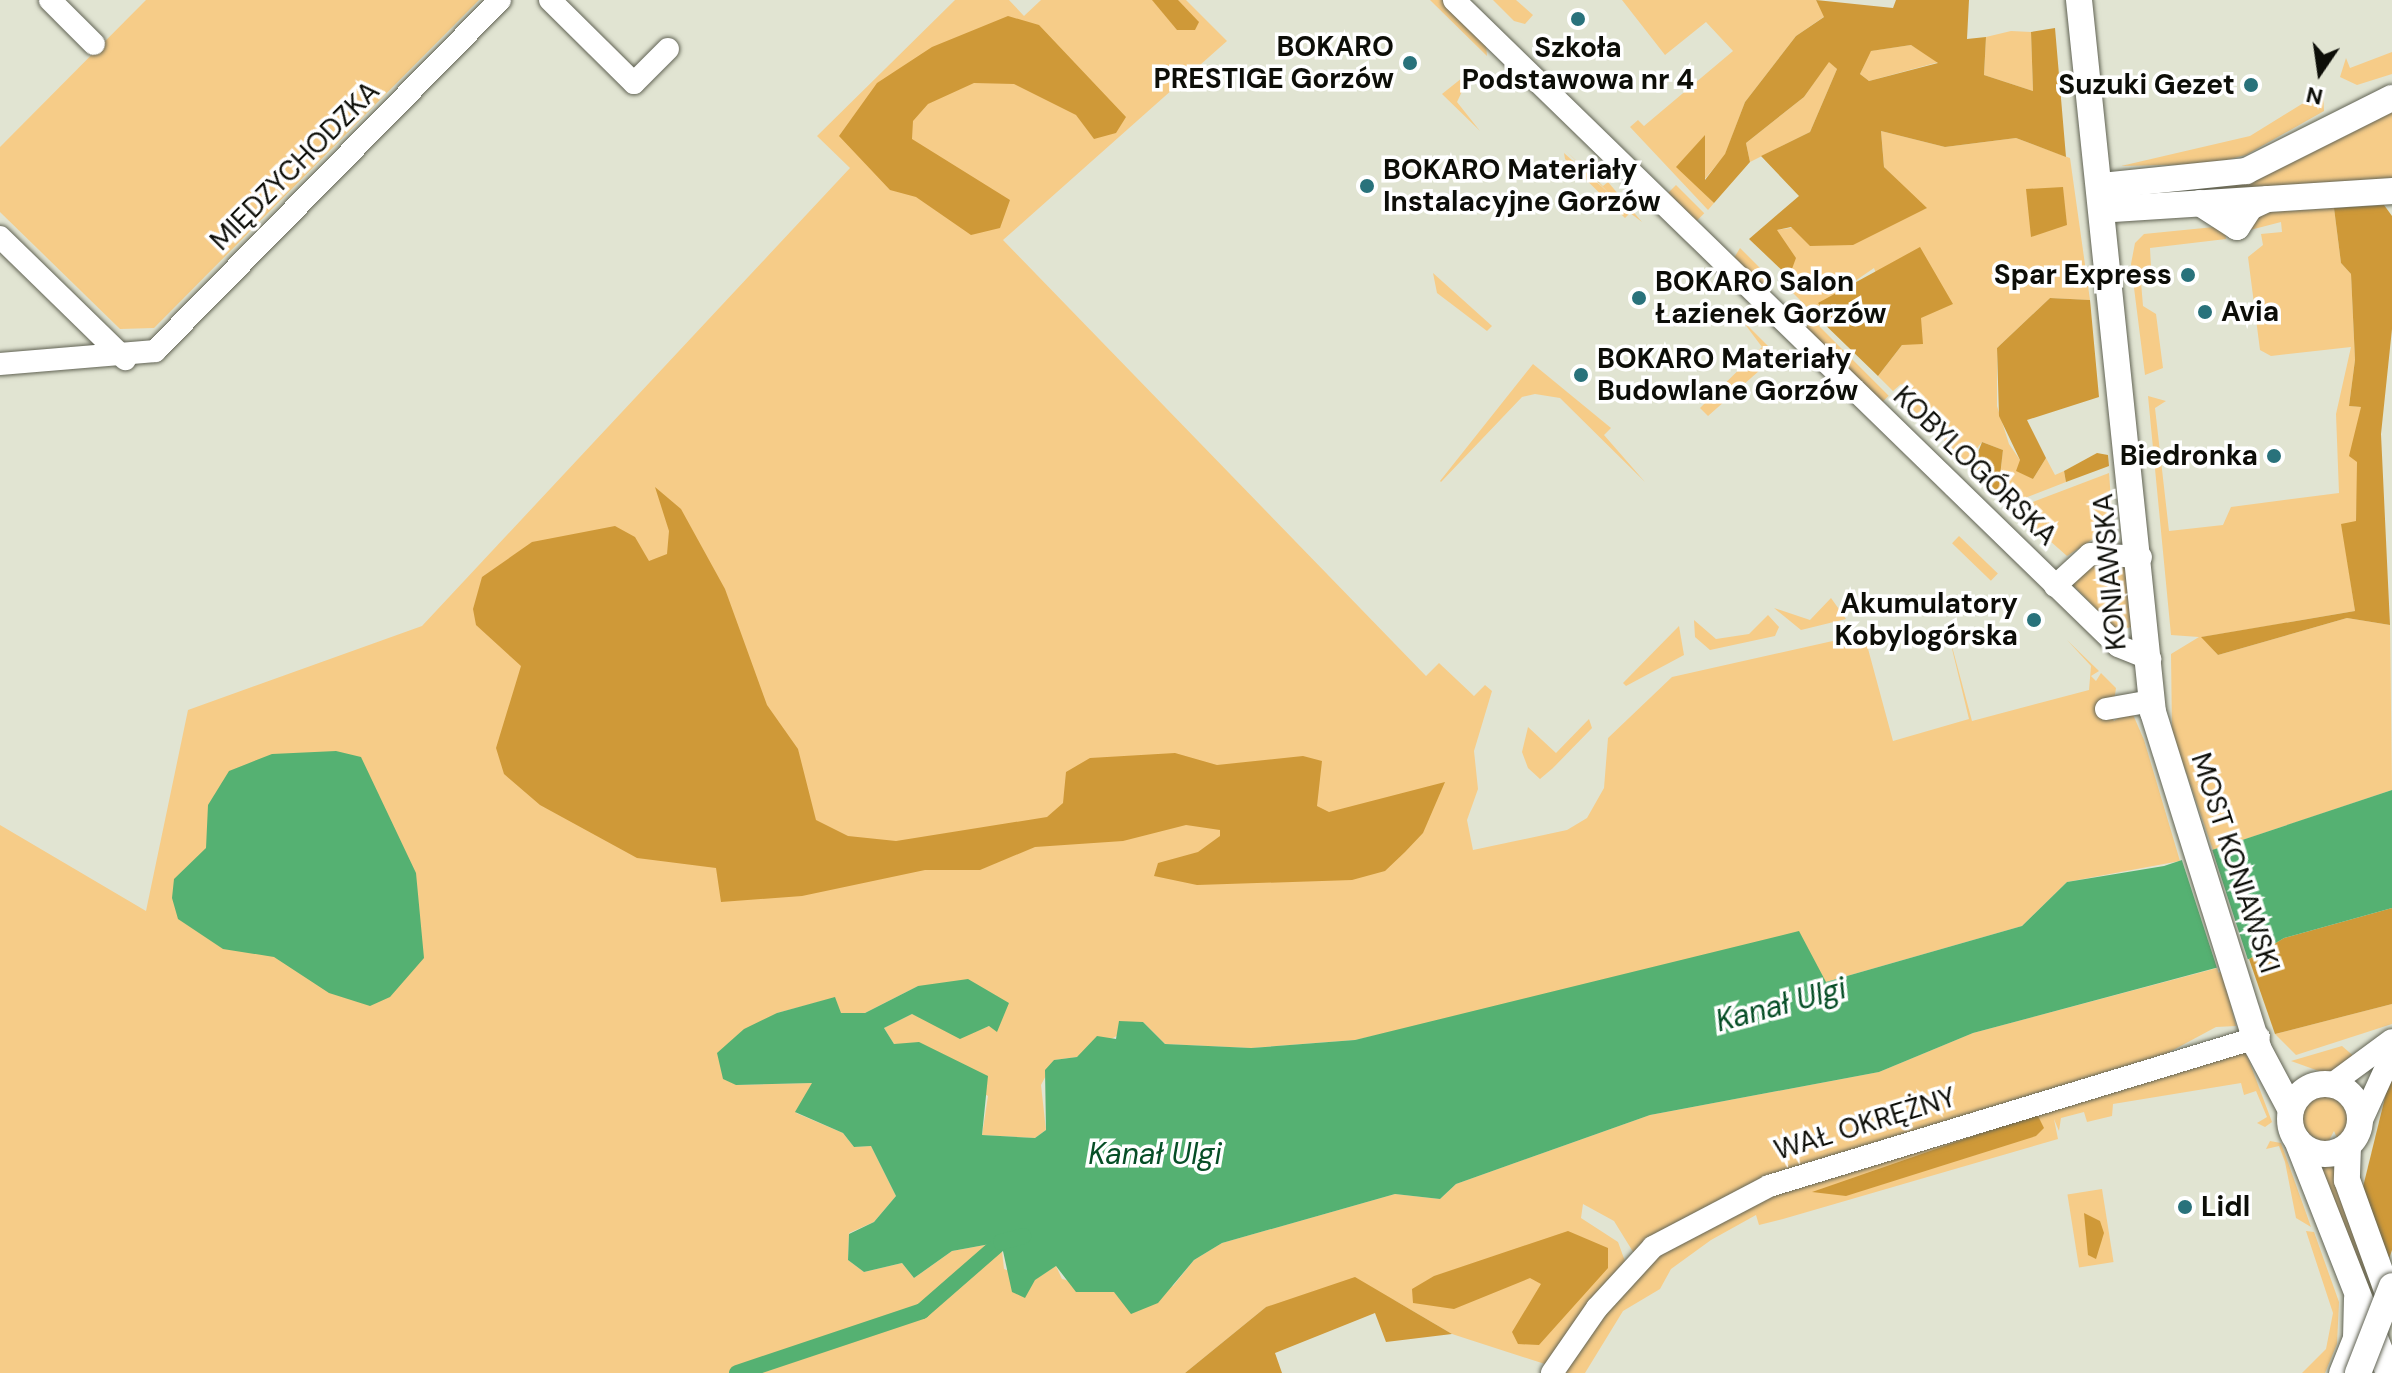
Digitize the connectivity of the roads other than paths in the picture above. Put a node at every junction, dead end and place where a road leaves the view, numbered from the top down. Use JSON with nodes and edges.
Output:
{"nodes":[{"id":1,"x":50,"y":0,"type":"edge"},
{"id":2,"x":500,"y":0,"type":"edge"},
{"id":3,"x":550,"y":0,"type":"edge"},
{"id":4,"x":1454,"y":0,"type":"edge"},
{"id":5,"x":2080,"y":10,"type":"edge"},
{"id":6,"x":94,"y":44,"type":"dead end"},
{"id":7,"x":668,"y":49,"type":"dead end"},
{"id":8,"x":2392,"y":98,"type":"edge"},
{"id":9,"x":2388,"y":192,"type":"edge"},
{"id":10,"x":2106,"y":198,"type":"junction"},
{"id":11,"x":0,"y":237,"type":"edge"},
{"id":12,"x":125,"y":359,"type":"junction"},
{"id":13,"x":0,"y":364,"type":"edge"},
{"id":14,"x":2141,"y":557,"type":"junction"},
{"id":15,"x":2055,"y":586,"type":"junction"},
{"id":16,"x":2151,"y":659,"type":"junction"},
{"id":17,"x":2106,"y":709,"type":"dead end"},
{"id":18,"x":2154,"y":711,"type":"junction"},
{"id":19,"x":2257,"y":1030,"type":"junction"},
{"id":20,"x":2392,"y":1040,"type":"edge"},
{"id":21,"x":2392,"y":1054,"type":"edge"},
{"id":22,"x":2323,"y":1085,"type":"junction"},
{"id":23,"x":2291,"y":1110,"type":"junction"},
{"id":24,"x":2361,"y":1122,"type":"junction"},
{"id":25,"x":2297,"y":1140,"type":"junction"},
{"id":26,"x":2348,"y":1146,"type":"junction"},
{"id":27,"x":2354,"y":1286,"type":"junction"},
{"id":28,"x":2392,"y":1286,"type":"edge"},
{"id":29,"x":2392,"y":1304,"type":"edge"},
{"id":30,"x":2392,"y":1334,"type":"edge"},
{"id":31,"x":1552,"y":1373,"type":"edge"},
{"id":32,"x":2340,"y":1373,"type":"edge"},
{"id":33,"x":2358,"y":1373,"type":"edge"},
{"id":34,"x":2377,"y":1373,"type":"edge"},
{"id":35,"x":2389,"y":1373,"type":"edge"}],
"edges":[{"from":1,"to":6,"type":"street"},
{"from":2,"to":12,"type":"street","name":"MIĘDZYCHODZKA"},
{"from":3,"to":7,"type":"street"},
{"from":4,"to":15,"type":"street","name":"KOBYLOGÓRSKA"},
{"from":5,"to":10,"type":"main road","name":"KONIAWSKA"},
{"from":8,"to":10,"type":"main road"},
{"from":9,"to":10,"type":"main road"},
{"from":10,"to":14,"type":"main road","name":"KONIAWSKA"},
{"from":11,"to":12,"type":"street"},
{"from":12,"to":13,"type":"street","name":"MIĘDZYCHODZKA"},
{"from":14,"to":15,"type":"street"},
{"from":14,"to":16,"type":"main road","name":"KONIAWSKA"},
{"from":15,"to":16,"type":"street","name":"KOBYLOGÓRSKA"},
{"from":16,"to":18,"type":"main road","name":"KONIAWSKA"},
{"from":17,"to":18,"type":"street"},
{"from":18,"to":19,"type":"main road","name":"MOST KONIAWSKI"},
{"from":19,"to":22,"type":"main road"},
{"from":19,"to":23,"type":"main road","name":"MOST KONIAWSKI"},
{"from":19,"to":31,"type":"street","name":"WAŁ OKRĘŻNY"},
{"from":20,"to":22,"type":"street"},
{"from":21,"to":24,"type":"street"},
{"from":22,"to":23,"type":"main road"},
{"from":22,"to":24,"type":"main road"},
{"from":23,"to":25,"type":"main road"},
{"from":24,"to":26,"type":"main road"},
{"from":25,"to":26,"type":"main road"},
{"from":25,"to":27,"type":"main road"},
{"from":26,"to":29,"type":"main road"},
{"from":27,"to":32,"type":"street"},
{"from":27,"to":35,"type":"main road"},
{"from":28,"to":33,"type":"main road","bridge":true},
{"from":30,"to":34,"type":"main road"}]}
